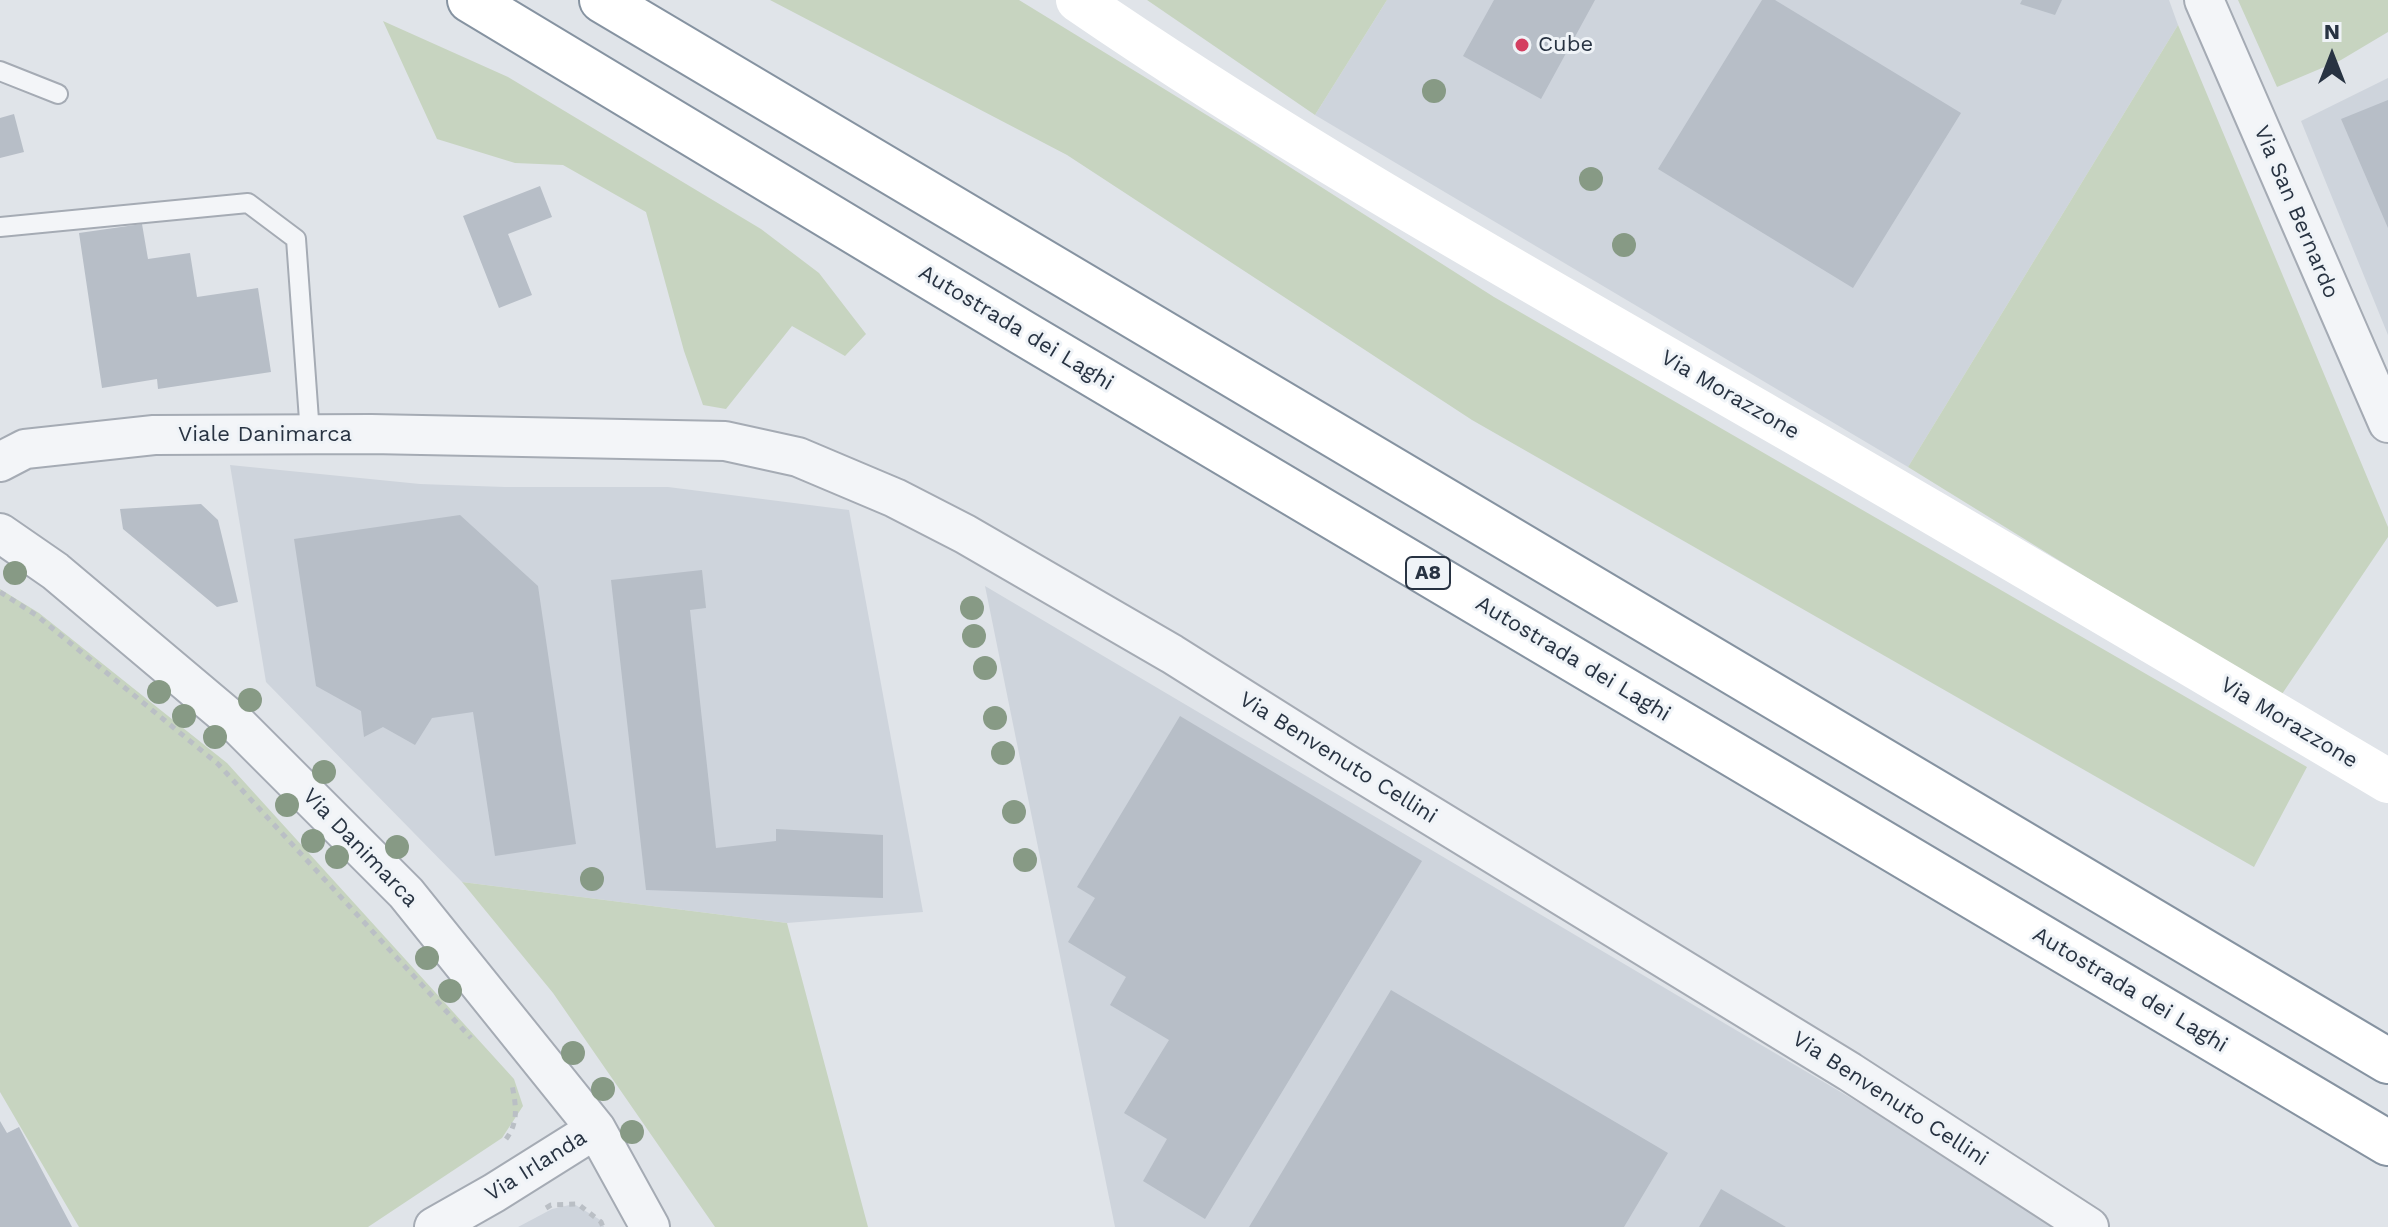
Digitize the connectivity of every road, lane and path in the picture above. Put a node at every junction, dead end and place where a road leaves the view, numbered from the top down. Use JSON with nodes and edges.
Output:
{"nodes":[{"id":1,"x":470,"y":0,"type":"edge"},
{"id":2,"x":602,"y":0,"type":"edge"},
{"id":3,"x":1078,"y":0,"type":"edge"},
{"id":4,"x":2204,"y":0,"type":"edge"},
{"id":5,"x":0,"y":71,"type":"edge"},
{"id":6,"x":58,"y":94,"type":"dead end"},
{"id":7,"x":0,"y":227,"type":"edge"},
{"id":8,"x":2388,"y":423,"type":"edge"},
{"id":9,"x":310,"y":434,"type":"junction"},
{"id":10,"x":534,"y":439,"type":"joint"},
{"id":11,"x":0,"y":462,"type":"edge"},
{"id":12,"x":0,"y":533,"type":"edge"},
{"id":13,"x":0,"y":592,"type":"edge"},
{"id":14,"x":2388,"y":781,"type":"edge"},
{"id":15,"x":478,"y":1046,"type":"dead end"},
{"id":16,"x":2388,"y":1061,"type":"edge"},
{"id":17,"x":511,"y":1080,"type":"dead end"},
{"id":18,"x":596,"y":1129,"type":"junction"},
{"id":19,"x":2388,"y":1143,"type":"edge"},
{"id":20,"x":501,"y":1146,"type":"dead end"},
{"id":21,"x":538,"y":1211,"type":"dead end"},
{"id":22,"x":434,"y":1227,"type":"edge"},
{"id":23,"x":603,"y":1227,"type":"edge"},
{"id":24,"x":650,"y":1227,"type":"edge"},
{"id":25,"x":2089,"y":1227,"type":"edge"}],
"edges":[{"from":1,"to":19,"type":"main road","name":"Autostrada dei Laghi","number":"A8"},
{"from":2,"to":16,"type":"main road"},
{"from":3,"to":14,"type":"main road","name":"Via Morazzone"},
{"from":4,"to":8,"type":"street","name":"Via San Bernardo"},
{"from":5,"to":6,"type":"lane"},
{"from":7,"to":9,"type":"lane"},
{"from":9,"to":10,"type":"street","name":"Viale Danimarca"},
{"from":9,"to":11,"type":"street","name":"Viale Danimarca"},
{"from":10,"to":25,"type":"street","name":"Via Benvenuto Cellini"},
{"from":12,"to":18,"type":"street","name":"Via Danimarca"},
{"from":13,"to":15,"type":"path"},
{"from":17,"to":20,"type":"path"},
{"from":18,"to":22,"type":"street","name":"Via Irlanda"},
{"from":18,"to":24,"type":"street","name":"Via Danimarca"},
{"from":21,"to":23,"type":"path"}]}
